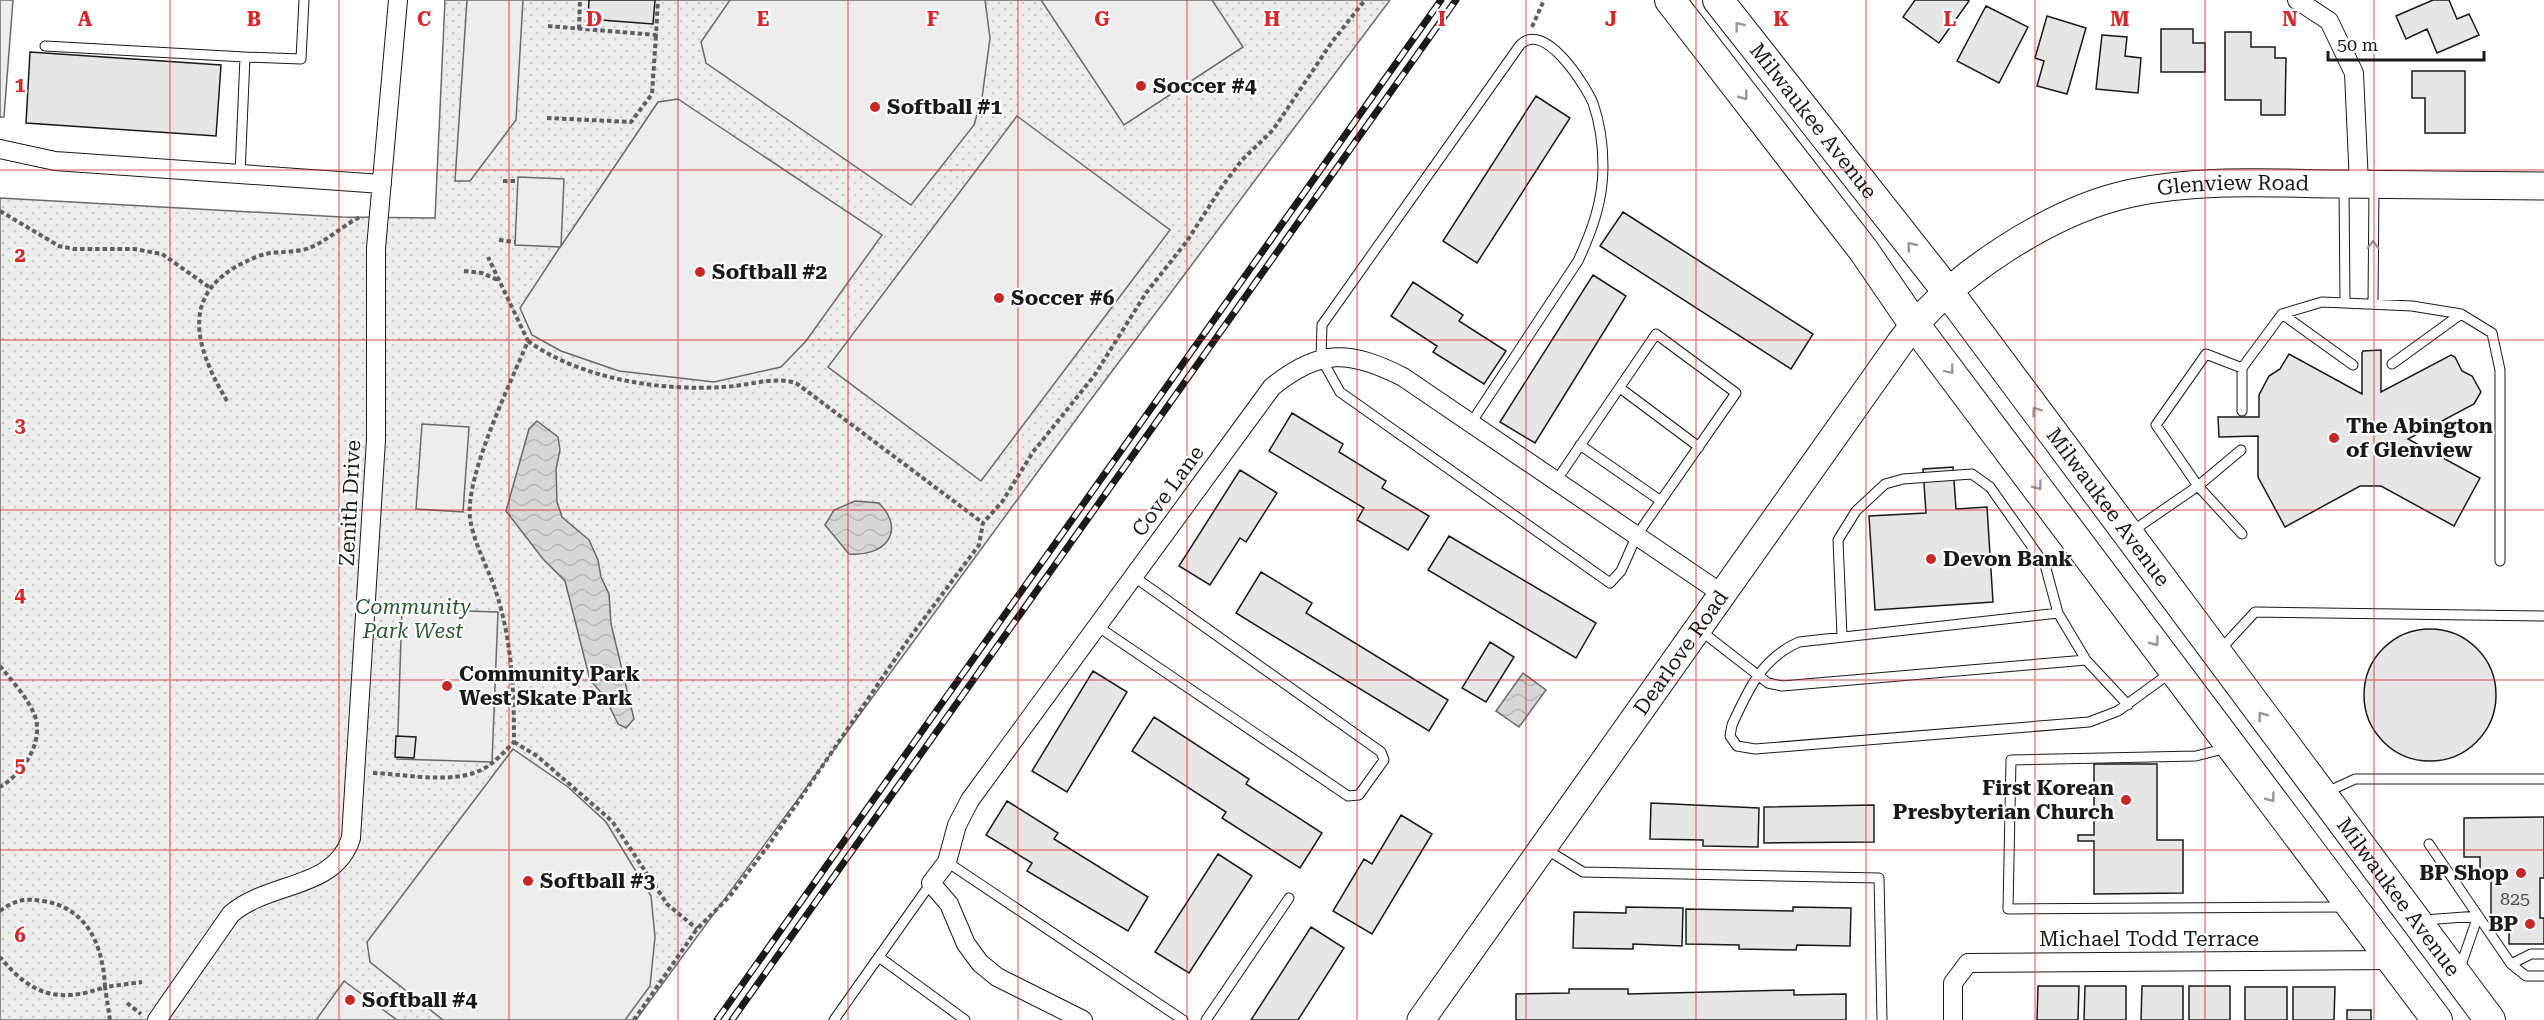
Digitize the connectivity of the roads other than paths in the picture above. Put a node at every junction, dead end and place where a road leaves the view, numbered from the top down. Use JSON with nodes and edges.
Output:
{"nodes":[{"id":1,"x":304,"y":0,"type":"edge"},
{"id":2,"x":398,"y":0,"type":"edge"},
{"id":3,"x":1670,"y":0,"type":"edge"},
{"id":4,"x":1718,"y":0,"type":"edge"},
{"id":5,"x":2297,"y":0,"type":"edge"},
{"id":6,"x":45,"y":46,"type":"dead end"},
{"id":7,"x":245,"y":57,"type":"junction"},
{"id":8,"x":0,"y":149,"type":"edge"},
{"id":9,"x":240,"y":174,"type":"junction"},
{"id":10,"x":382,"y":184,"type":"junction"},
{"id":11,"x":2359,"y":184,"type":"junction"},
{"id":12,"x":2544,"y":186,"type":"edge"},
{"id":13,"x":1948,"y":292,"type":"junction"},
{"id":14,"x":2345,"y":303,"type":"junction"},
{"id":15,"x":2373,"y":304,"type":"junction"},
{"id":16,"x":2282,"y":314,"type":"junction"},
{"id":17,"x":2461,"y":314,"type":"junction"},
{"id":18,"x":1914,"y":324,"type":"junction"},
{"id":19,"x":1321,"y":358,"type":"junction"},
{"id":20,"x":2392,"y":364,"type":"dead end"},
{"id":21,"x":2353,"y":365,"type":"dead end"},
{"id":22,"x":2242,"y":368,"type":"junction"},
{"id":23,"x":1620,"y":388,"type":"junction"},
{"id":24,"x":2242,"y":411,"type":"dead end"},
{"id":25,"x":1471,"y":423,"type":"junction"},
{"id":26,"x":1580,"y":445,"type":"junction"},
{"id":27,"x":1699,"y":447,"type":"junction"},
{"id":28,"x":2241,"y":450,"type":"dead end"},
{"id":29,"x":1556,"y":481,"type":"junction"},
{"id":30,"x":2198,"y":486,"type":"junction"},
{"id":31,"x":1661,"y":501,"type":"junction"},
{"id":32,"x":2242,"y":534,"type":"dead end"},
{"id":33,"x":1637,"y":535,"type":"junction"},
{"id":34,"x":2127,"y":535,"type":"junction"},
{"id":35,"x":2500,"y":561,"type":"dead end"},
{"id":36,"x":1134,"y":576,"type":"junction"},
{"id":37,"x":1721,"y":593,"type":"junction"},
{"id":38,"x":2058,"y":613,"type":"junction"},
{"id":39,"x":2544,"y":616,"type":"edge"},
{"id":40,"x":1097,"y":626,"type":"junction"},
{"id":41,"x":1696,"y":628,"type":"junction"},
{"id":42,"x":1842,"y":636,"type":"junction"},
{"id":43,"x":2216,"y":654,"type":"junction"},
{"id":44,"x":2086,"y":660,"type":"junction"},
{"id":45,"x":2175,"y":669,"type":"junction"},
{"id":46,"x":1758,"y":676,"type":"junction"},
{"id":47,"x":2128,"y":705,"type":"junction"},
{"id":48,"x":2233,"y":747,"type":"junction"},
{"id":49,"x":2544,"y":779,"type":"edge"},
{"id":50,"x":2322,"y":794,"type":"junction"},
{"id":51,"x":2429,"y":844,"type":"dead end"},
{"id":52,"x":1542,"y":847,"type":"junction"},
{"id":53,"x":947,"y":862,"type":"junction"},
{"id":54,"x":931,"y":884,"type":"junction"},
{"id":55,"x":1289,"y":898,"type":"dead end"},
{"id":56,"x":2352,"y":907,"type":"junction"},
{"id":57,"x":2478,"y":915,"type":"junction"},
{"id":58,"x":2416,"y":921,"type":"junction"},
{"id":59,"x":2544,"y":954,"type":"edge"},
{"id":60,"x":879,"y":957,"type":"junction"},
{"id":61,"x":2392,"y":960,"type":"junction"},
{"id":62,"x":2511,"y":964,"type":"junction"},
{"id":63,"x":2457,"y":976,"type":"junction"},
{"id":64,"x":2544,"y":976,"type":"edge"},
{"id":65,"x":150,"y":1017,"type":"edge"},
{"id":66,"x":834,"y":1020,"type":"edge"},
{"id":67,"x":965,"y":1020,"type":"edge"},
{"id":68,"x":1083,"y":1020,"type":"edge"},
{"id":69,"x":1183,"y":1020,"type":"edge"},
{"id":70,"x":1206,"y":1020,"type":"edge"},
{"id":71,"x":1421,"y":1020,"type":"edge"},
{"id":72,"x":1882,"y":1020,"type":"edge"},
{"id":73,"x":1953,"y":1020,"type":"edge"},
{"id":74,"x":2437,"y":1020,"type":"edge"},
{"id":75,"x":2490,"y":1020,"type":"edge"}],
"edges":[{"from":1,"to":7,"type":"lane"},
{"from":2,"to":10,"type":"street","name":"Zenith Drive"},
{"from":3,"to":18,"type":"main road","name":"Milwaukee Avenue","one_way":true},
{"from":13,"to":4,"type":"main road","name":"Milwaukee Avenue","one_way":true},
{"from":5,"to":11,"type":"street"},
{"from":6,"to":7,"type":"lane"},
{"from":7,"to":9,"type":"lane"},
{"from":8,"to":9,"type":"street"},
{"from":9,"to":10,"type":"street"},
{"from":10,"to":65,"type":"street","name":"Zenith Drive"},
{"from":11,"to":12,"type":"main road","name":"Glenview Road"},
{"from":11,"to":13,"type":"main road","name":"Glenview Road"},
{"from":11,"to":14,"type":"lane"},
{"from":15,"to":11,"type":"lane","one_way":true},
{"from":13,"to":18,"type":"main road","name":"Dearlove Road"},
{"from":34,"to":13,"type":"main road","name":"Milwaukee Avenue","one_way":true},
{"from":14,"to":15,"type":"lane"},
{"from":14,"to":16,"type":"lane"},
{"from":15,"to":17,"type":"lane"},
{"from":16,"to":21,"type":"lane"},
{"from":16,"to":22,"type":"lane"},
{"from":17,"to":20,"type":"lane"},
{"from":17,"to":35,"type":"lane"},
{"from":18,"to":37,"type":"main road","name":"Dearlove Road"},
{"from":18,"to":45,"type":"main road","name":"Milwaukee Avenue","one_way":true},
{"from":19,"to":25,"type":"street","name":"Cove Lane"},
{"from":19,"to":25,"type":"lane"},
{"from":19,"to":33,"type":"lane"},
{"from":19,"to":36,"type":"street","name":"Cove Lane"},
{"from":22,"to":24,"type":"lane"},
{"from":22,"to":30,"type":"lane"},
{"from":23,"to":26,"type":"lane"},
{"from":23,"to":27,"type":"lane"},
{"from":23,"to":27,"type":"lane"},
{"from":25,"to":29,"type":"street","name":"Cove Lane"},
{"from":26,"to":29,"type":"lane"},
{"from":26,"to":31,"type":"lane"},
{"from":27,"to":31,"type":"lane"},
{"from":28,"to":30,"type":"lane"},
{"from":29,"to":33,"type":"street","name":"Cove Lane"},
{"from":30,"to":32,"type":"lane"},
{"from":30,"to":34,"type":"lane"},
{"from":31,"to":33,"type":"lane"},
{"from":33,"to":37,"type":"street","name":"Cove Lane"},
{"from":34,"to":43,"type":"main road","name":"Milwaukee Avenue"},
{"from":36,"to":40,"type":"street","name":"Cove Lane"},
{"from":36,"to":40,"type":"lane"},
{"from":37,"to":41,"type":"main road","name":"Dearlove Road"},
{"from":38,"to":42,"type":"lane"},
{"from":38,"to":42,"type":"lane"},
{"from":38,"to":44,"type":"lane"},
{"from":39,"to":43,"type":"lane"},
{"from":40,"to":53,"type":"street","name":"Cove Lane"},
{"from":41,"to":46,"type":"lane"},
{"from":41,"to":52,"type":"main road","name":"Dearlove Road"},
{"from":42,"to":46,"type":"lane"},
{"from":50,"to":43,"type":"main road","name":"Milwaukee Avenue","one_way":true},
{"from":44,"to":46,"type":"lane"},
{"from":44,"to":47,"type":"lane"},
{"from":45,"to":47,"type":"lane"},
{"from":45,"to":48,"type":"main road","name":"Milwaukee Avenue"},
{"from":46,"to":47,"type":"lane"},
{"from":48,"to":56,"type":"main road","name":"Milwaukee Avenue","one_way":true},
{"from":48,"to":56,"type":"lane"},
{"from":49,"to":50,"type":"lane"},
{"from":50,"to":58,"type":"main road","name":"Milwaukee Avenue"},
{"from":51,"to":57,"type":"lane"},
{"from":52,"to":71,"type":"main road","name":"Dearlove Road"},
{"from":52,"to":72,"type":"lane"},
{"from":53,"to":54,"type":"street","name":"Cove Lane"},
{"from":53,"to":69,"type":"lane"},
{"from":54,"to":60,"type":"lane"},
{"from":54,"to":68,"type":"street"},
{"from":55,"to":70,"type":"lane"},
{"from":56,"to":61,"type":"main road","name":"Milwaukee Avenue"},
{"from":57,"to":58,"type":"lane"},
{"from":57,"to":62,"type":"lane"},
{"from":57,"to":63,"type":"lane"},
{"from":58,"to":63,"type":"main road","name":"Milwaukee Avenue"},
{"from":59,"to":62,"type":"lane"},
{"from":60,"to":66,"type":"lane"},
{"from":60,"to":67,"type":"lane"},
{"from":61,"to":73,"type":"street","name":"Michael Todd Terrace"},
{"from":61,"to":74,"type":"main road","name":"Milwaukee Avenue"},
{"from":62,"to":64,"type":"lane"},
{"from":63,"to":75,"type":"main road","name":"Milwaukee Avenue"}]}
